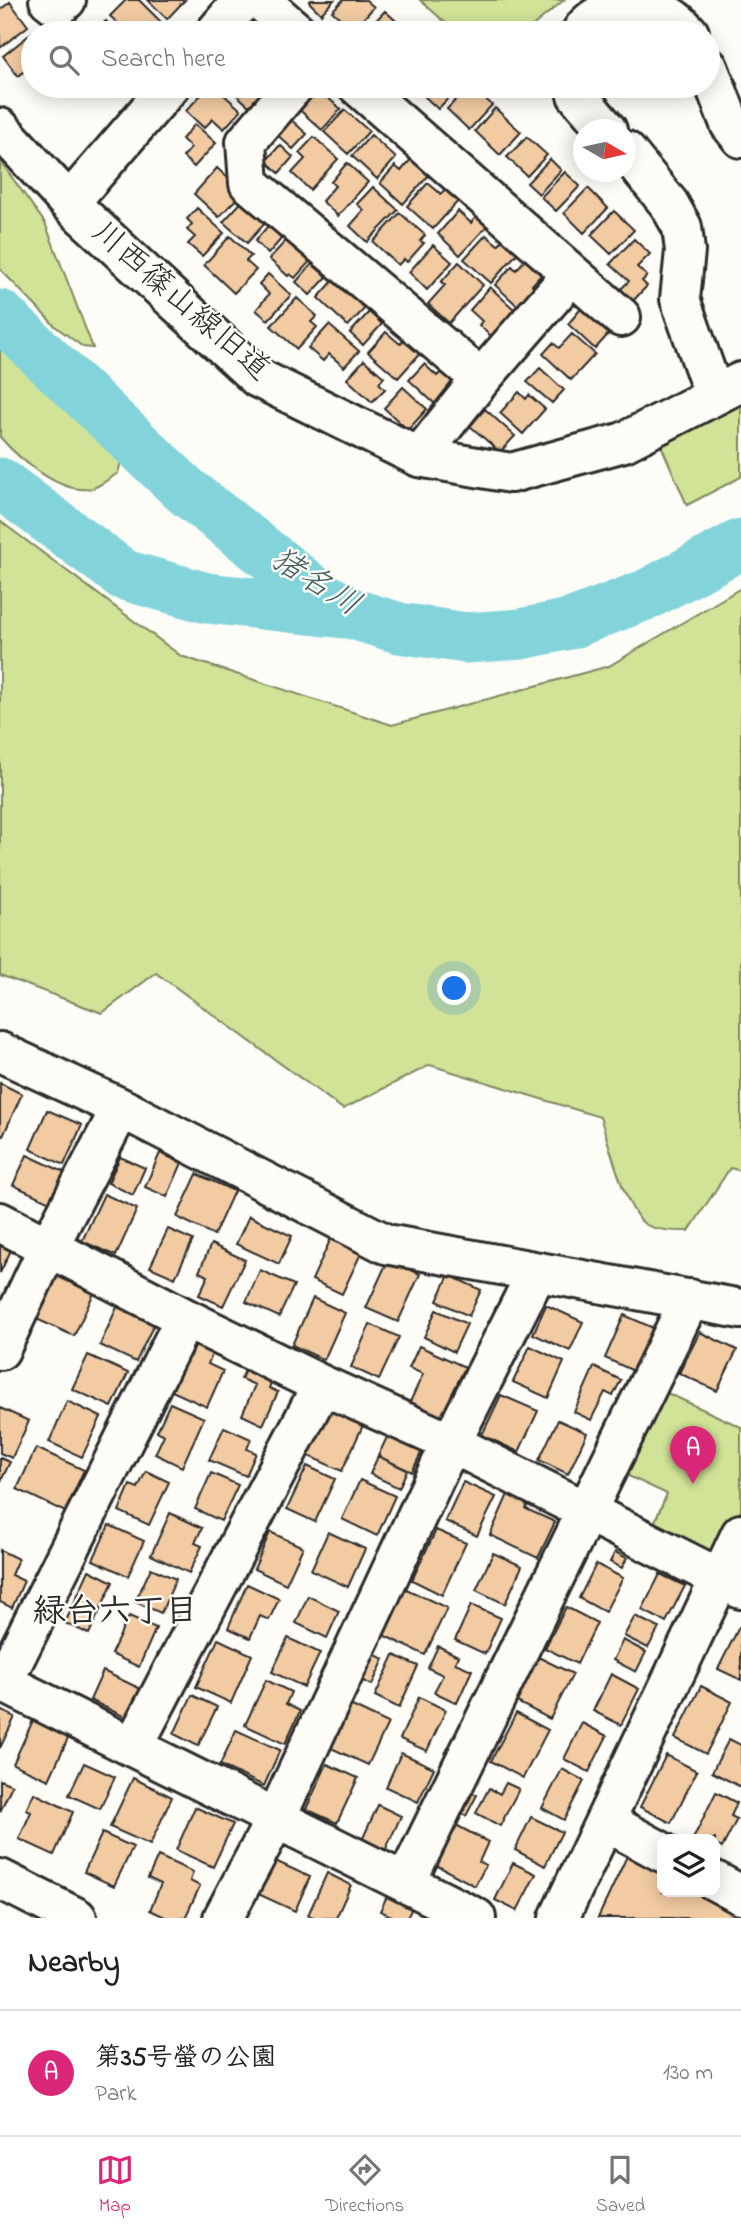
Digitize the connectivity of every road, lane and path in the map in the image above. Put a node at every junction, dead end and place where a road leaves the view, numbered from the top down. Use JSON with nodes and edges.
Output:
{"nodes":[{"id":1,"x":49,"y":0,"type":"edge"},
{"id":2,"x":66,"y":0,"type":"edge"},
{"id":3,"x":243,"y":0,"type":"edge"},
{"id":4,"x":260,"y":0,"type":"edge"},
{"id":5,"x":225,"y":21,"type":"edge"},
{"id":6,"x":284,"y":21,"type":"edge"},
{"id":7,"x":591,"y":21,"type":"edge"},
{"id":8,"x":678,"y":21,"type":"edge"},
{"id":9,"x":160,"y":98,"type":"edge"},
{"id":10,"x":284,"y":98,"type":"edge"},
{"id":11,"x":372,"y":98,"type":"edge"},
{"id":12,"x":580,"y":98,"type":"edge"},
{"id":13,"x":720,"y":98,"type":"edge"},
{"id":14,"x":598,"y":119,"type":"edge"},
{"id":15,"x":0,"y":128,"type":"edge"},
{"id":16,"x":741,"y":138,"type":"edge"},
{"id":17,"x":636,"y":164,"type":"edge"},
{"id":18,"x":69,"y":203,"type":"junction"},
{"id":19,"x":572,"y":274,"type":"junction"},
{"id":20,"x":621,"y":317,"type":"dead end"},
{"id":21,"x":481,"y":379,"type":"junction"},
{"id":22,"x":727,"y":388,"type":"edge"},
{"id":23,"x":419,"y":457,"type":"junction"},
{"id":24,"x":0,"y":1052,"type":"edge"},
{"id":25,"x":121,"y":1108,"type":"junction"},
{"id":26,"x":0,"y":1222,"type":"edge"},
{"id":27,"x":49,"y":1246,"type":"junction"},
{"id":28,"x":537,"y":1272,"type":"junction"},
{"id":29,"x":690,"y":1299,"type":"junction"},
{"id":30,"x":741,"y":1309,"type":"edge"},
{"id":31,"x":185,"y":1318,"type":"junction"},
{"id":32,"x":0,"y":1350,"type":"edge"},
{"id":33,"x":322,"y":1385,"type":"junction"},
{"id":34,"x":451,"y":1443,"type":"junction"},
{"id":35,"x":587,"y":1511,"type":"junction"},
{"id":36,"x":741,"y":1534,"type":"edge"},
{"id":37,"x":731,"y":1583,"type":"edge"},
{"id":38,"x":1,"y":1682,"type":"edge"},
{"id":39,"x":133,"y":1747,"type":"junction"},
{"id":40,"x":276,"y":1818,"type":"junction"},
{"id":41,"x":605,"y":1821,"type":"junction"},
{"id":42,"x":657,"y":1849,"type":"edge"},
{"id":43,"x":0,"y":1880,"type":"edge"},
{"id":44,"x":406,"y":1882,"type":"junction"},
{"id":45,"x":77,"y":1918,"type":"edge"},
{"id":46,"x":223,"y":1918,"type":"edge"},
{"id":47,"x":476,"y":1918,"type":"edge"},
{"id":48,"x":559,"y":1918,"type":"edge"}],
"edges":[{"from":1,"to":2,"type":"street"},
{"from":3,"to":5,"type":"street"},
{"from":4,"to":6,"type":"street"},
{"from":7,"to":8,"type":"street"},
{"from":9,"to":18,"type":"street"},
{"from":10,"to":21,"type":"street"},
{"from":11,"to":19,"type":"street"},
{"from":12,"to":14,"type":"street"},
{"from":13,"to":16,"type":"street"},
{"from":15,"to":18,"type":"street","name":"川西篠山線旧道"},
{"from":17,"to":22,"type":"street"},
{"from":18,"to":23,"type":"street","name":"川西篠山線旧道"},
{"from":19,"to":20,"type":"street"},
{"from":19,"to":21,"type":"street"},
{"from":21,"to":23,"type":"street"},
{"from":22,"to":23,"type":"street","name":"川西篠山線旧道"},
{"from":24,"to":25,"type":"street"},
{"from":25,"to":27,"type":"street"},
{"from":25,"to":28,"type":"street"},
{"from":26,"to":27,"type":"street"},
{"from":27,"to":31,"type":"street"},
{"from":27,"to":32,"type":"street"},
{"from":28,"to":29,"type":"street"},
{"from":28,"to":34,"type":"street"},
{"from":29,"to":30,"type":"street"},
{"from":29,"to":35,"type":"street"},
{"from":31,"to":33,"type":"street"},
{"from":31,"to":38,"type":"street"},
{"from":33,"to":34,"type":"street"},
{"from":33,"to":39,"type":"street"},
{"from":34,"to":35,"type":"street"},
{"from":34,"to":40,"type":"street"},
{"from":35,"to":37,"type":"street"},
{"from":35,"to":44,"type":"street"},
{"from":36,"to":37,"type":"street"},
{"from":37,"to":41,"type":"street"},
{"from":38,"to":39,"type":"street"},
{"from":39,"to":40,"type":"street"},
{"from":40,"to":44,"type":"street"},
{"from":40,"to":46,"type":"street"},
{"from":41,"to":42,"type":"street"},
{"from":41,"to":48,"type":"street"},
{"from":43,"to":45,"type":"street"},
{"from":44,"to":47,"type":"street"}]}
